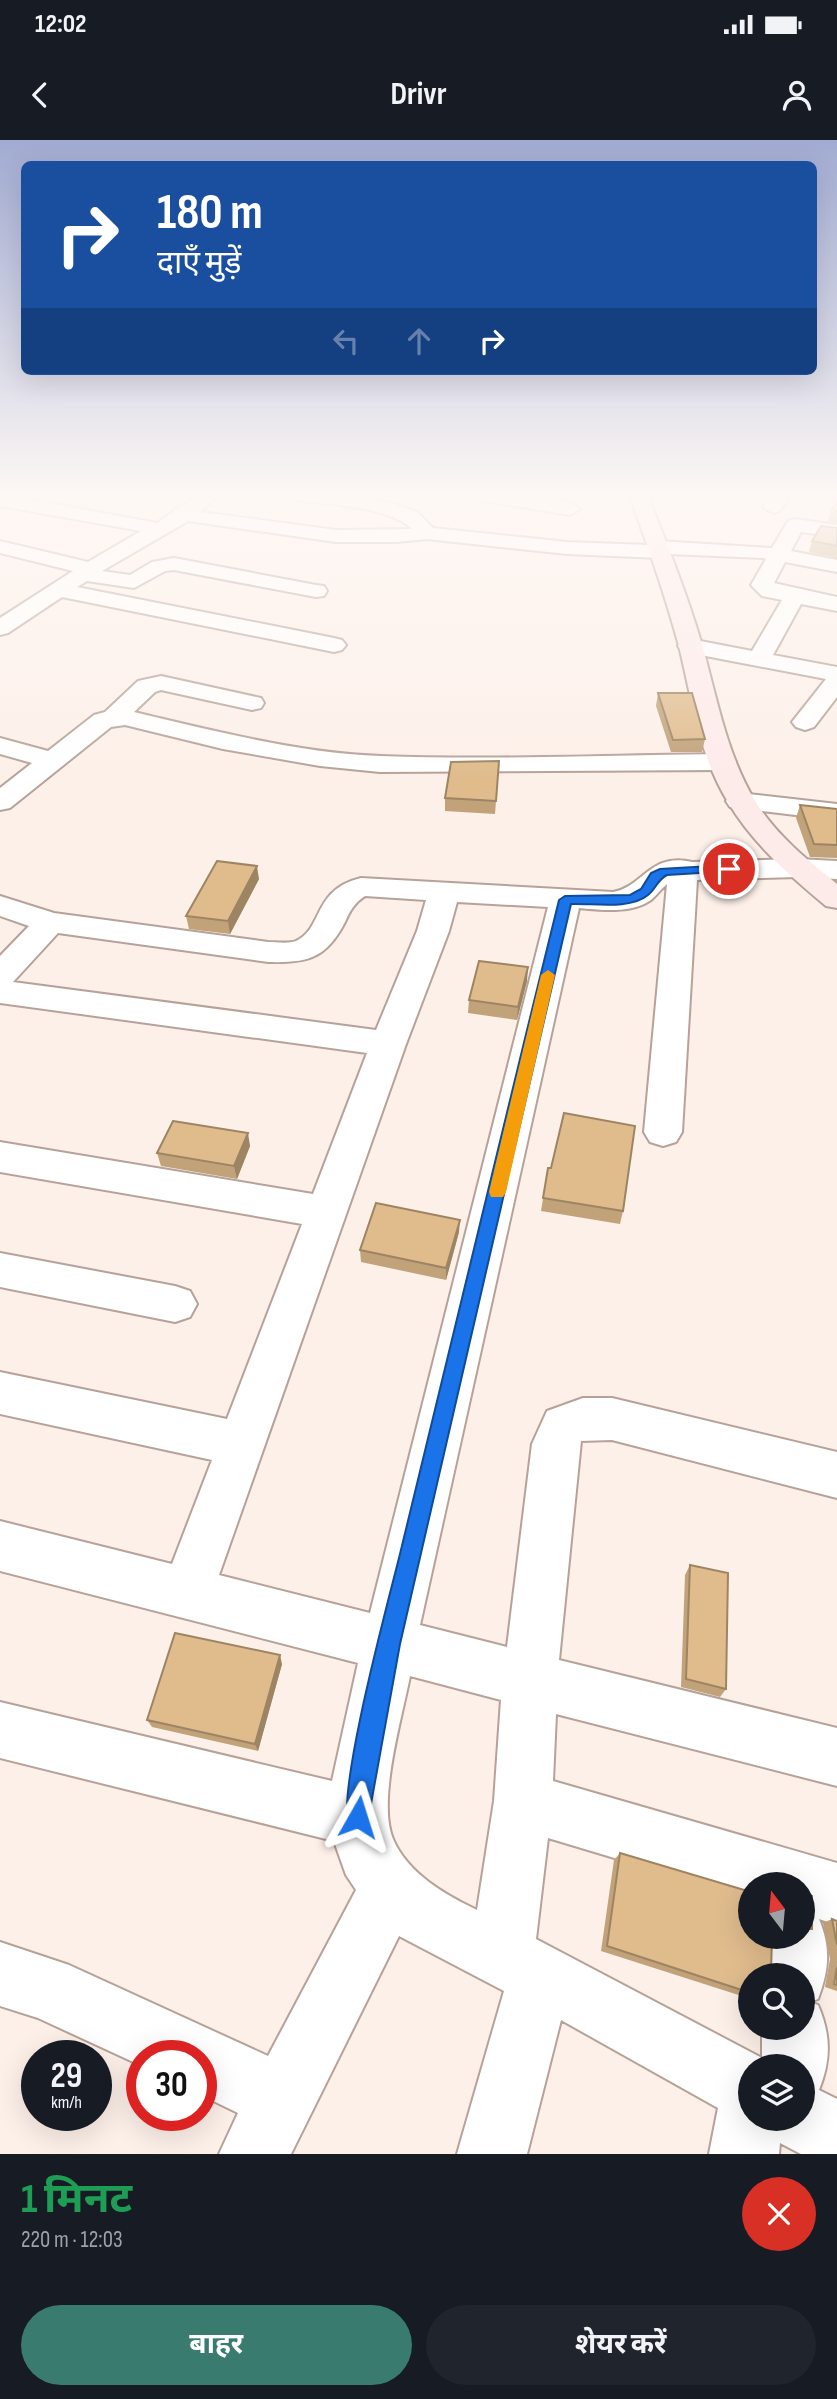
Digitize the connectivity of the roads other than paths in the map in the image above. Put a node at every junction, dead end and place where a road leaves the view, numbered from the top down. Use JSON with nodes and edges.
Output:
{"nodes":[{"id":1,"x":61,"y":588,"type":"edge"},
{"id":2,"x":300,"y":588,"type":"edge"},
{"id":3,"x":671,"y":588,"type":"edge"},
{"id":4,"x":766,"y":588,"type":"edge"},
{"id":5,"x":58,"y":590,"type":"junction"},
{"id":6,"x":316,"y":591,"type":"dead end"},
{"id":7,"x":795,"y":596,"type":"junction"},
{"id":8,"x":837,"y":604,"type":"edge"},
{"id":9,"x":0,"y":628,"type":"edge"},
{"id":10,"x":334,"y":645,"type":"dead end"},
{"id":11,"x":690,"y":646,"type":"junction"},
{"id":12,"x":759,"y":658,"type":"junction"},
{"id":13,"x":837,"y":674,"type":"edge"},
{"id":14,"x":837,"y":681,"type":"edge"},
{"id":15,"x":252,"y":703,"type":"dead end"},
{"id":16,"x":114,"y":717,"type":"junction"},
{"id":17,"x":805,"y":722,"type":"dead end"},
{"id":18,"x":0,"y":746,"type":"edge"},
{"id":19,"x":54,"y":761,"type":"junction"},
{"id":20,"x":723,"y":762,"type":"junction"},
{"id":21,"x":740,"y":801,"type":"junction"},
{"id":22,"x":0,"y":803,"type":"edge"},
{"id":23,"x":837,"y":812,"type":"edge"},
{"id":24,"x":798,"y":867,"type":"junction"},
{"id":25,"x":683,"y":869,"type":"junction"},
{"id":26,"x":837,"y":870,"type":"edge"},
{"id":27,"x":444,"y":892,"type":"junction"},
{"id":28,"x":837,"y":899,"type":"edge"},
{"id":29,"x":565,"y":900,"type":"junction"},
{"id":30,"x":0,"y":906,"type":"edge"},
{"id":31,"x":50,"y":922,"type":"junction"},
{"id":32,"x":0,"y":976,"type":"edge"},
{"id":33,"x":0,"y":992,"type":"edge"},
{"id":34,"x":388,"y":1044,"type":"junction"},
{"id":35,"x":663,"y":1132,"type":"dead end"},
{"id":36,"x":0,"y":1157,"type":"edge"},
{"id":37,"x":327,"y":1212,"type":"junction"},
{"id":38,"x":0,"y":1270,"type":"edge"},
{"id":39,"x":174,"y":1304,"type":"dead end"},
{"id":40,"x":0,"y":1393,"type":"edge"},
{"id":41,"x":242,"y":1444,"type":"junction"},
{"id":42,"x":837,"y":1475,"type":"edge"},
{"id":43,"x":0,"y":1546,"type":"edge"},
{"id":44,"x":187,"y":1593,"type":"junction"},
{"id":45,"x":389,"y":1644,"type":"junction"},
{"id":46,"x":530,"y":1680,"type":"junction"},
{"id":47,"x":0,"y":1730,"type":"edge"},
{"id":48,"x":837,"y":1757,"type":"edge"},
{"id":49,"x":523,"y":1801,"type":"junction"},
{"id":50,"x":358,"y":1817,"type":"junction"},
{"id":51,"x":738,"y":1875,"type":"edge"},
{"id":52,"x":390,"y":1888,"type":"junction"},
{"id":53,"x":521,"y":1965,"type":"junction"},
{"id":54,"x":0,"y":1974,"type":"edge"},
{"id":55,"x":159,"y":2040,"type":"edge"},
{"id":56,"x":217,"y":2067,"type":"edge"},
{"id":57,"x":738,"y":2082,"type":"edge"},
{"id":58,"x":815,"y":2124,"type":"edge"},
{"id":59,"x":267,"y":2128,"type":"edge"},
{"id":60,"x":748,"y":2131,"type":"edge"},
{"id":61,"x":837,"y":2136,"type":"edge"},
{"id":62,"x":492,"y":2154,"type":"edge"},
{"id":63,"x":744,"y":2154,"type":"edge"}],
"edges":[{"from":1,"to":5,"type":"street"},
{"from":2,"to":6,"type":"street"},
{"from":3,"to":11,"type":"street"},
{"from":4,"to":7,"type":"street"},
{"from":5,"to":9,"type":"street"},
{"from":5,"to":10,"type":"street"},
{"from":7,"to":8,"type":"street"},
{"from":7,"to":12,"type":"street"},
{"from":11,"to":12,"type":"street"},
{"from":11,"to":20,"type":"street"},
{"from":12,"to":13,"type":"street"},
{"from":14,"to":17,"type":"street"},
{"from":15,"to":16,"type":"street"},
{"from":16,"to":19,"type":"street"},
{"from":16,"to":20,"type":"street"},
{"from":18,"to":19,"type":"street"},
{"from":19,"to":22,"type":"street"},
{"from":20,"to":21,"type":"street"},
{"from":21,"to":23,"type":"street"},
{"from":21,"to":24,"type":"street"},
{"from":24,"to":25,"type":"street"},
{"from":24,"to":26,"type":"street"},
{"from":24,"to":28,"type":"street"},
{"from":25,"to":29,"type":"street"},
{"from":25,"to":35,"type":"street"},
{"from":27,"to":29,"type":"street"},
{"from":27,"to":31,"type":"street"},
{"from":27,"to":34,"type":"street"},
{"from":29,"to":45,"type":"street"},
{"from":30,"to":31,"type":"street"},
{"from":31,"to":32,"type":"street"},
{"from":33,"to":34,"type":"street"},
{"from":34,"to":37,"type":"street"},
{"from":36,"to":37,"type":"street"},
{"from":37,"to":41,"type":"street"},
{"from":38,"to":39,"type":"street"},
{"from":40,"to":41,"type":"street"},
{"from":41,"to":44,"type":"street"},
{"from":42,"to":46,"type":"street"},
{"from":43,"to":44,"type":"street"},
{"from":44,"to":45,"type":"street"},
{"from":45,"to":46,"type":"street"},
{"from":45,"to":50,"type":"street"},
{"from":46,"to":48,"type":"street"},
{"from":46,"to":49,"type":"street"},
{"from":47,"to":50,"type":"street"},
{"from":49,"to":51,"type":"street"},
{"from":49,"to":53,"type":"street"},
{"from":50,"to":52,"type":"street"},
{"from":52,"to":53,"type":"street"},
{"from":52,"to":59,"type":"street"},
{"from":53,"to":57,"type":"street"},
{"from":53,"to":62,"type":"street"},
{"from":54,"to":55,"type":"street"},
{"from":56,"to":59,"type":"street"},
{"from":58,"to":61,"type":"street"},
{"from":60,"to":63,"type":"street"}]}
